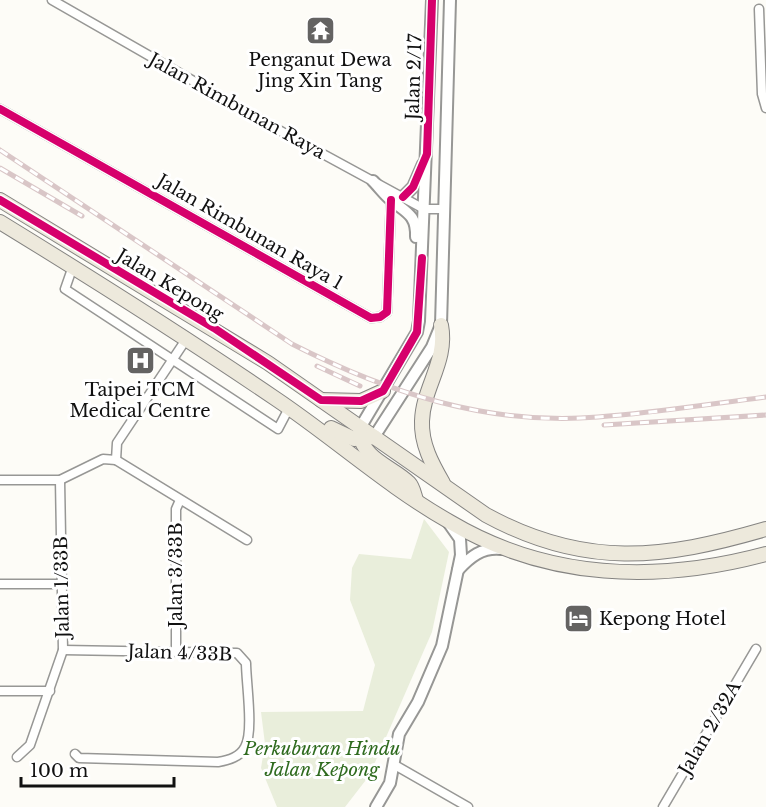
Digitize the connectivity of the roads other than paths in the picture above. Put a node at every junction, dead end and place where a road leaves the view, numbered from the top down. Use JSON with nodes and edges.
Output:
{"nodes":[{"id":1,"x":52,"y":0,"type":"edge"},
{"id":2,"x":432,"y":0,"type":"edge"},
{"id":3,"x":450,"y":0,"type":"edge"},
{"id":4,"x":759,"y":9,"type":"dead end"},
{"id":5,"x":766,"y":108,"type":"edge"},
{"id":6,"x":0,"y":109,"type":"edge"},
{"id":7,"x":427,"y":154,"type":"junction"},
{"id":8,"x":373,"y":181,"type":"junction"},
{"id":9,"x":404,"y":197,"type":"junction"},
{"id":10,"x":0,"y":200,"type":"edge"},
{"id":11,"x":390,"y":200,"type":"junction"},
{"id":12,"x":424,"y":209,"type":"junction"},
{"id":13,"x":444,"y":209,"type":"junction"},
{"id":14,"x":0,"y":222,"type":"edge"},
{"id":15,"x":422,"y":258,"type":"junction"},
{"id":16,"x":73,"y":267,"type":"junction"},
{"id":17,"x":441,"y":325,"type":"junction"},
{"id":18,"x":187,"y":338,"type":"junction"},
{"id":19,"x":173,"y":358,"type":"junction"},
{"id":20,"x":226,"y":365,"type":"junction"},
{"id":21,"x":383,"y":390,"type":"junction"},
{"id":22,"x":321,"y":400,"type":"junction"},
{"id":23,"x":289,"y":408,"type":"junction"},
{"id":24,"x":365,"y":435,"type":"junction"},
{"id":25,"x":117,"y":460,"type":"junction"},
{"id":26,"x":0,"y":480,"type":"edge"},
{"id":27,"x":60,"y":480,"type":"junction"},
{"id":28,"x":445,"y":487,"type":"junction"},
{"id":29,"x":180,"y":500,"type":"junction"},
{"id":30,"x":416,"y":500,"type":"junction"},
{"id":31,"x":766,"y":520,"type":"edge"},
{"id":32,"x":448,"y":521,"type":"junction"},
{"id":33,"x":766,"y":529,"type":"edge"},
{"id":34,"x":247,"y":540,"type":"dead end"},
{"id":35,"x":718,"y":543,"type":"junction"},
{"id":36,"x":766,"y":546,"type":"edge"},
{"id":37,"x":513,"y":551,"type":"junction"},
{"id":38,"x":766,"y":555,"type":"edge"},
{"id":39,"x":723,"y":566,"type":"junction"},
{"id":40,"x":458,"y":570,"type":"junction"},
{"id":41,"x":0,"y":584,"type":"edge"},
{"id":42,"x":62,"y":584,"type":"junction"},
{"id":43,"x":756,"y":649,"type":"dead end"},
{"id":44,"x":63,"y":650,"type":"junction"},
{"id":45,"x":176,"y":651,"type":"junction"},
{"id":46,"x":0,"y":691,"type":"edge"},
{"id":47,"x":50,"y":691,"type":"junction"},
{"id":48,"x":75,"y":754,"type":"dead end"},
{"id":49,"x":17,"y":757,"type":"dead end"},
{"id":50,"x":393,"y":764,"type":"junction"},
{"id":51,"x":376,"y":807,"type":"edge"},
{"id":52,"x":468,"y":807,"type":"edge"},
{"id":53,"x":663,"y":807,"type":"edge"}],
"edges":[{"from":1,"to":8,"type":"street","name":"Jalan Rimbunan Raya"},
{"from":2,"to":7,"type":"street","name":"Jalan 2/17"},
{"from":3,"to":13,"type":"street","name":"Jalan 2/17"},
{"from":4,"to":5,"type":"street"},
{"from":6,"to":11,"type":"street","name":"Jalan Rimbunan Raya 1"},
{"from":7,"to":9,"type":"street"},
{"from":7,"to":12,"type":"street","name":"Jalan 2/17"},
{"from":8,"to":9,"type":"street","name":"Jalan Rimbunan Raya"},
{"from":8,"to":11,"type":"street"},
{"from":9,"to":12,"type":"street","name":"Jalan Rimbunan Raya"},
{"from":10,"to":22,"type":"main road","name":"Jalan Kepong"},
{"from":11,"to":15,"type":"street"},
{"from":12,"to":13,"type":"street"},
{"from":12,"to":15,"type":"street","name":"Jalan 2/17"},
{"from":13,"to":17,"type":"street","name":"Jalan 2/17"},
{"from":14,"to":16,"type":"main road","name":"Jalan Kepong"},
{"from":15,"to":21,"type":"street","name":"Jalan 2/17"},
{"from":16,"to":18,"type":"main road","name":"Jalan Kepong"},
{"from":16,"to":19,"type":"street"},
{"from":17,"to":24,"type":"street","name":"Jalan 2/17"},
{"from":17,"to":28,"type":"main road"},
{"from":18,"to":19,"type":"street"},
{"from":18,"to":20,"type":"main road","name":"Jalan Kepong"},
{"from":19,"to":23,"type":"street"},
{"from":19,"to":25,"type":"street"},
{"from":20,"to":23,"type":"main road","name":"Jalan Kepong"},
{"from":20,"to":24,"type":"main road"},
{"from":21,"to":22,"type":"main road"},
{"from":21,"to":24,"type":"street","name":"Jalan 2/17"},
{"from":22,"to":24,"type":"main road","name":"Jalan Kepong"},
{"from":23,"to":30,"type":"main road","name":"Jalan Kepong"},
{"from":24,"to":28,"type":"main road","name":"Jalan Kepong"},
{"from":24,"to":30,"type":"main road"},
{"from":25,"to":27,"type":"street"},
{"from":25,"to":29,"type":"street","name":"Jalan 3/33B"},
{"from":26,"to":27,"type":"street"},
{"from":27,"to":42,"type":"street","name":"Jalan 1/33B"},
{"from":28,"to":35,"type":"main road","name":"Jalan Kepong"},
{"from":29,"to":34,"type":"street","name":"Jalan 3/33B"},
{"from":29,"to":45,"type":"street","name":"Jalan 3/33B"},
{"from":30,"to":32,"type":"main road","name":"Jalan Kepong"},
{"from":31,"to":35,"type":"main road"},
{"from":32,"to":37,"type":"main road","name":"Jalan Kepong"},
{"from":32,"to":40,"type":"street"},
{"from":33,"to":35,"type":"main road","name":"Jalan Kepong"},
{"from":36,"to":39,"type":"main road"},
{"from":37,"to":39,"type":"main road","name":"Jalan Kepong"},
{"from":37,"to":40,"type":"street"},
{"from":38,"to":39,"type":"main road","name":"Jalan Kepong"},
{"from":40,"to":50,"type":"street"},
{"from":41,"to":42,"type":"street"},
{"from":42,"to":44,"type":"street","name":"Jalan 1/33B"},
{"from":43,"to":53,"type":"street","name":"Jalan 2/32A"},
{"from":44,"to":45,"type":"street","name":"Jalan 4/33B"},
{"from":44,"to":47,"type":"street","name":"Jalan 1/33B"},
{"from":45,"to":48,"type":"street","name":"Jalan 4/33B"},
{"from":46,"to":47,"type":"street"},
{"from":47,"to":49,"type":"street","name":"Jalan 1/33B"},
{"from":50,"to":51,"type":"street"},
{"from":50,"to":52,"type":"street"}]}
